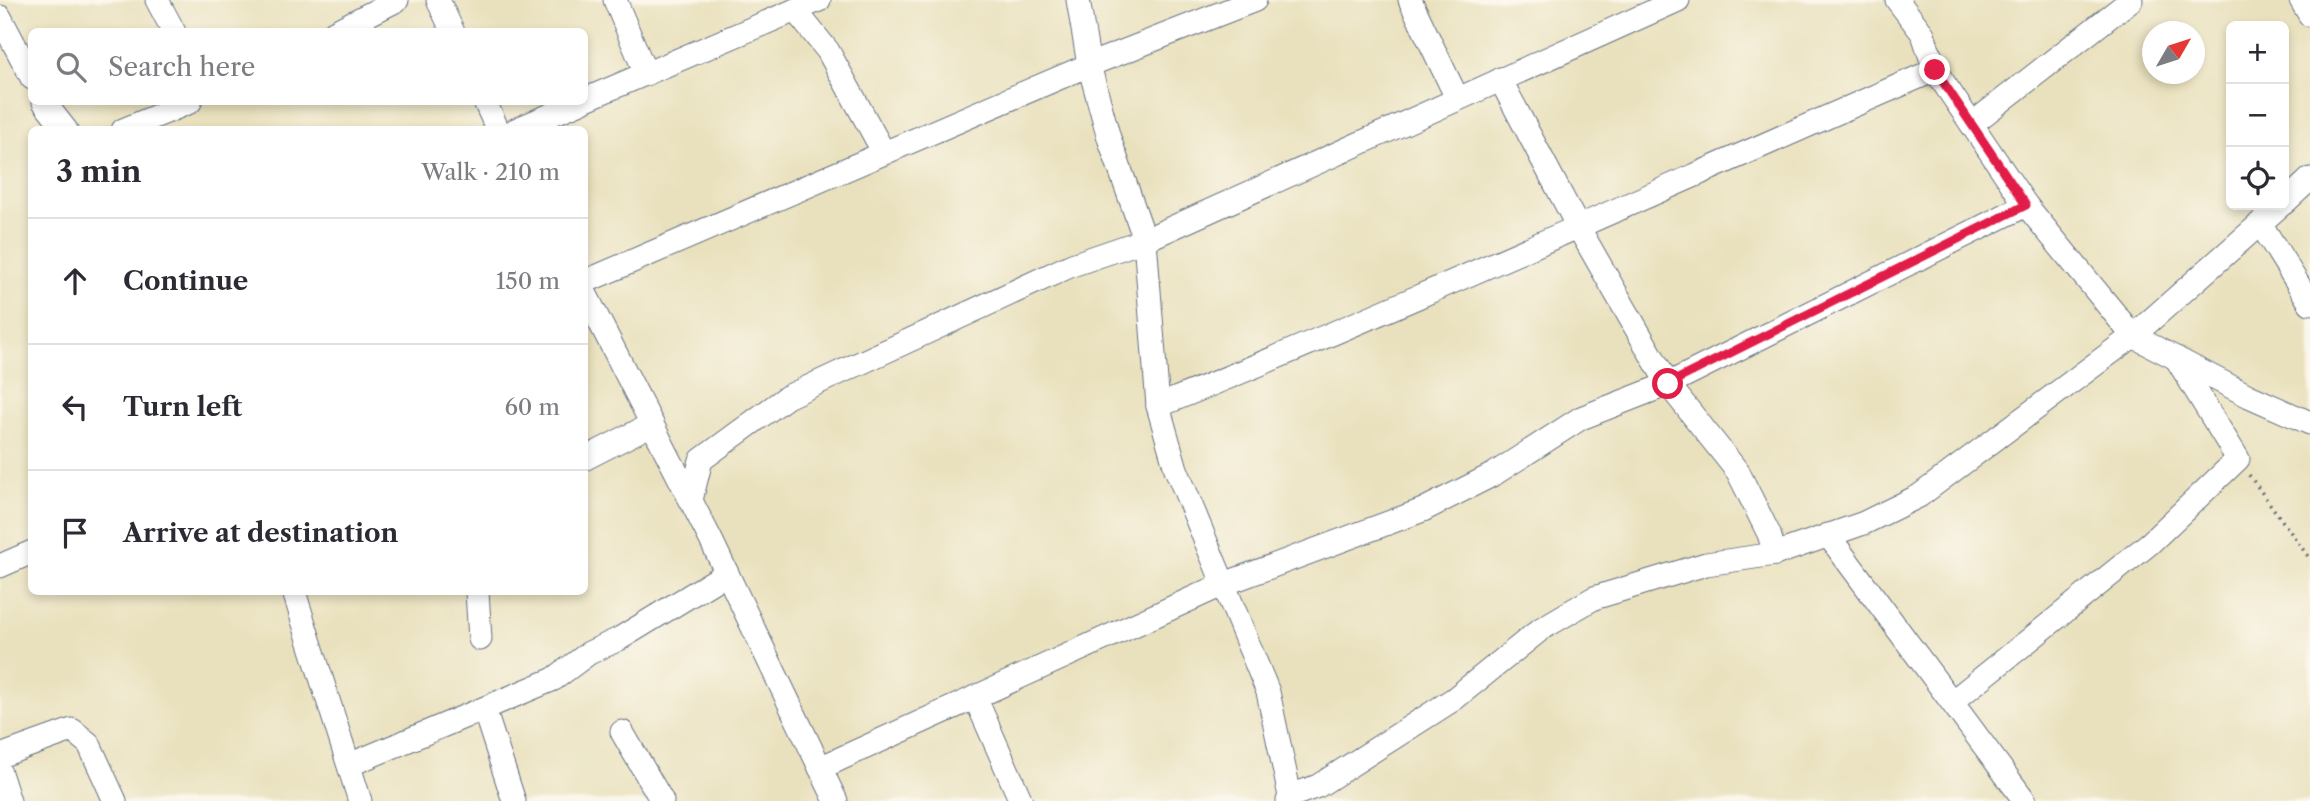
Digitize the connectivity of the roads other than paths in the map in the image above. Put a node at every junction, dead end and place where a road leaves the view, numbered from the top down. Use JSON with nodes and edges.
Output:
{"nodes":[{"id":1,"x":157,"y":0,"type":"edge"},
{"id":2,"x":397,"y":0,"type":"edge"},
{"id":3,"x":438,"y":0,"type":"edge"},
{"id":4,"x":615,"y":0,"type":"edge"},
{"id":5,"x":1078,"y":0,"type":"edge"},
{"id":6,"x":1255,"y":0,"type":"edge"},
{"id":7,"x":1410,"y":0,"type":"edge"},
{"id":8,"x":1678,"y":0,"type":"edge"},
{"id":9,"x":1897,"y":0,"type":"edge"},
{"id":10,"x":2131,"y":0,"type":"edge"},
{"id":11,"x":2301,"y":0,"type":"edge"},
{"id":12,"x":805,"y":4,"type":"edge"},
{"id":13,"x":2310,"y":15,"type":"edge"},
{"id":14,"x":0,"y":17,"type":"edge"},
{"id":15,"x":172,"y":28,"type":"edge"},
{"id":16,"x":342,"y":28,"type":"edge"},
{"id":17,"x":451,"y":28,"type":"edge"},
{"id":18,"x":1089,"y":65,"type":"junction"},
{"id":19,"x":28,"y":70,"type":"edge"},
{"id":20,"x":1935,"y":70,"type":"junction"},
{"id":21,"x":646,"y":74,"type":"junction"},
{"id":22,"x":1500,"y":79,"type":"junction"},
{"id":23,"x":1457,"y":98,"type":"junction"},
{"id":24,"x":588,"y":99,"type":"edge"},
{"id":25,"x":46,"y":105,"type":"edge"},
{"id":26,"x":183,"y":105,"type":"edge"},
{"id":27,"x":486,"y":105,"type":"edge"},
{"id":28,"x":574,"y":105,"type":"edge"},
{"id":29,"x":1972,"y":124,"type":"junction"},
{"id":30,"x":63,"y":126,"type":"edge"},
{"id":31,"x":133,"y":126,"type":"edge"},
{"id":32,"x":496,"y":126,"type":"edge"},
{"id":33,"x":524,"y":126,"type":"edge"},
{"id":34,"x":884,"y":153,"type":"junction"},
{"id":35,"x":2310,"y":179,"type":"edge"},
{"id":36,"x":2289,"y":198,"type":"edge"},
{"id":37,"x":2026,"y":205,"type":"junction"},
{"id":38,"x":2276,"y":210,"type":"edge"},
{"id":39,"x":2260,"y":223,"type":"junction"},
{"id":40,"x":1577,"y":225,"type":"junction"},
{"id":41,"x":1145,"y":240,"type":"junction"},
{"id":42,"x":588,"y":280,"type":"edge"},
{"id":43,"x":588,"y":299,"type":"edge"},
{"id":44,"x":2310,"y":303,"type":"edge"},
{"id":45,"x":2133,"y":337,"type":"junction"},
{"id":46,"x":2176,"y":358,"type":"junction"},
{"id":47,"x":1668,"y":384,"type":"junction"},
{"id":48,"x":1158,"y":406,"type":"junction"},
{"id":49,"x":2310,"y":423,"type":"edge"},
{"id":50,"x":652,"y":424,"type":"junction"},
{"id":51,"x":588,"y":457,"type":"edge"},
{"id":52,"x":691,"y":500,"type":"junction"},
{"id":53,"x":1828,"y":535,"type":"junction"},
{"id":54,"x":28,"y":554,"type":"edge"},
{"id":55,"x":1775,"y":554,"type":"junction"},
{"id":56,"x":0,"y":566,"type":"edge"},
{"id":57,"x":727,"y":573,"type":"junction"},
{"id":58,"x":1224,"y":584,"type":"junction"},
{"id":59,"x":295,"y":595,"type":"edge"},
{"id":60,"x":477,"y":595,"type":"edge"},
{"id":61,"x":480,"y":639,"type":"dead end"},
{"id":62,"x":975,"y":697,"type":"junction"},
{"id":63,"x":1952,"y":702,"type":"junction"},
{"id":64,"x":484,"y":709,"type":"junction"},
{"id":65,"x":622,"y":732,"type":"dead end"},
{"id":66,"x":0,"y":756,"type":"edge"},
{"id":67,"x":349,"y":765,"type":"junction"},
{"id":68,"x":820,"y":768,"type":"junction"},
{"id":69,"x":0,"y":773,"type":"edge"},
{"id":70,"x":1321,"y":794,"type":"edge"},
{"id":71,"x":1289,"y":799,"type":"edge"},
{"id":72,"x":9,"y":801,"type":"edge"},
{"id":73,"x":115,"y":801,"type":"edge"},
{"id":74,"x":360,"y":801,"type":"edge"},
{"id":75,"x":514,"y":801,"type":"edge"},
{"id":76,"x":662,"y":801,"type":"edge"},
{"id":77,"x":836,"y":801,"type":"edge"},
{"id":78,"x":1021,"y":801,"type":"edge"},
{"id":79,"x":2025,"y":801,"type":"edge"}],
"edges":[{"from":1,"to":15,"type":"street"},
{"from":2,"to":16,"type":"street"},
{"from":3,"to":17,"type":"street"},
{"from":4,"to":21,"type":"street"},
{"from":5,"to":18,"type":"street"},
{"from":6,"to":18,"type":"street"},
{"from":7,"to":23,"type":"street"},
{"from":8,"to":22,"type":"street"},
{"from":9,"to":20,"type":"street"},
{"from":10,"to":29,"type":"street"},
{"from":11,"to":13,"type":"street"},
{"from":12,"to":21,"type":"street"},
{"from":12,"to":34,"type":"street"},
{"from":14,"to":19,"type":"street"},
{"from":18,"to":34,"type":"street"},
{"from":18,"to":41,"type":"street"},
{"from":20,"to":29,"type":"street"},
{"from":20,"to":40,"type":"street"},
{"from":21,"to":24,"type":"street"},
{"from":22,"to":23,"type":"street"},
{"from":22,"to":40,"type":"street"},
{"from":23,"to":41,"type":"street"},
{"from":25,"to":30,"type":"street"},
{"from":26,"to":31,"type":"street"},
{"from":27,"to":32,"type":"street"},
{"from":28,"to":33,"type":"street"},
{"from":29,"to":37,"type":"street"},
{"from":34,"to":42,"type":"street"},
{"from":35,"to":36,"type":"street"},
{"from":37,"to":45,"type":"street"},
{"from":37,"to":47,"type":"street"},
{"from":38,"to":39,"type":"street"},
{"from":39,"to":44,"type":"street"},
{"from":39,"to":45,"type":"street"},
{"from":40,"to":47,"type":"street"},
{"from":40,"to":48,"type":"street"},
{"from":41,"to":48,"type":"street"},
{"from":41,"to":52,"type":"street"},
{"from":43,"to":50,"type":"street"},
{"from":45,"to":46,"type":"street"},
{"from":45,"to":53,"type":"street"},
{"from":46,"to":49,"type":"street"},
{"from":46,"to":63,"type":"street"},
{"from":47,"to":55,"type":"street"},
{"from":47,"to":58,"type":"street"},
{"from":48,"to":58,"type":"street"},
{"from":50,"to":51,"type":"street"},
{"from":50,"to":52,"type":"street"},
{"from":52,"to":57,"type":"street"},
{"from":53,"to":55,"type":"street"},
{"from":53,"to":63,"type":"street"},
{"from":54,"to":56,"type":"street"},
{"from":55,"to":70,"type":"street"},
{"from":57,"to":64,"type":"street"},
{"from":57,"to":68,"type":"street"},
{"from":58,"to":62,"type":"street"},
{"from":58,"to":71,"type":"street"},
{"from":59,"to":67,"type":"street"},
{"from":60,"to":61,"type":"street"},
{"from":62,"to":68,"type":"street"},
{"from":62,"to":78,"type":"street"},
{"from":63,"to":79,"type":"street"},
{"from":64,"to":67,"type":"street"},
{"from":64,"to":75,"type":"street"},
{"from":65,"to":76,"type":"street"},
{"from":66,"to":73,"type":"street"},
{"from":67,"to":74,"type":"street"},
{"from":68,"to":77,"type":"street"},
{"from":69,"to":72,"type":"street"},
{"from":70,"to":71,"type":"street"}]}
